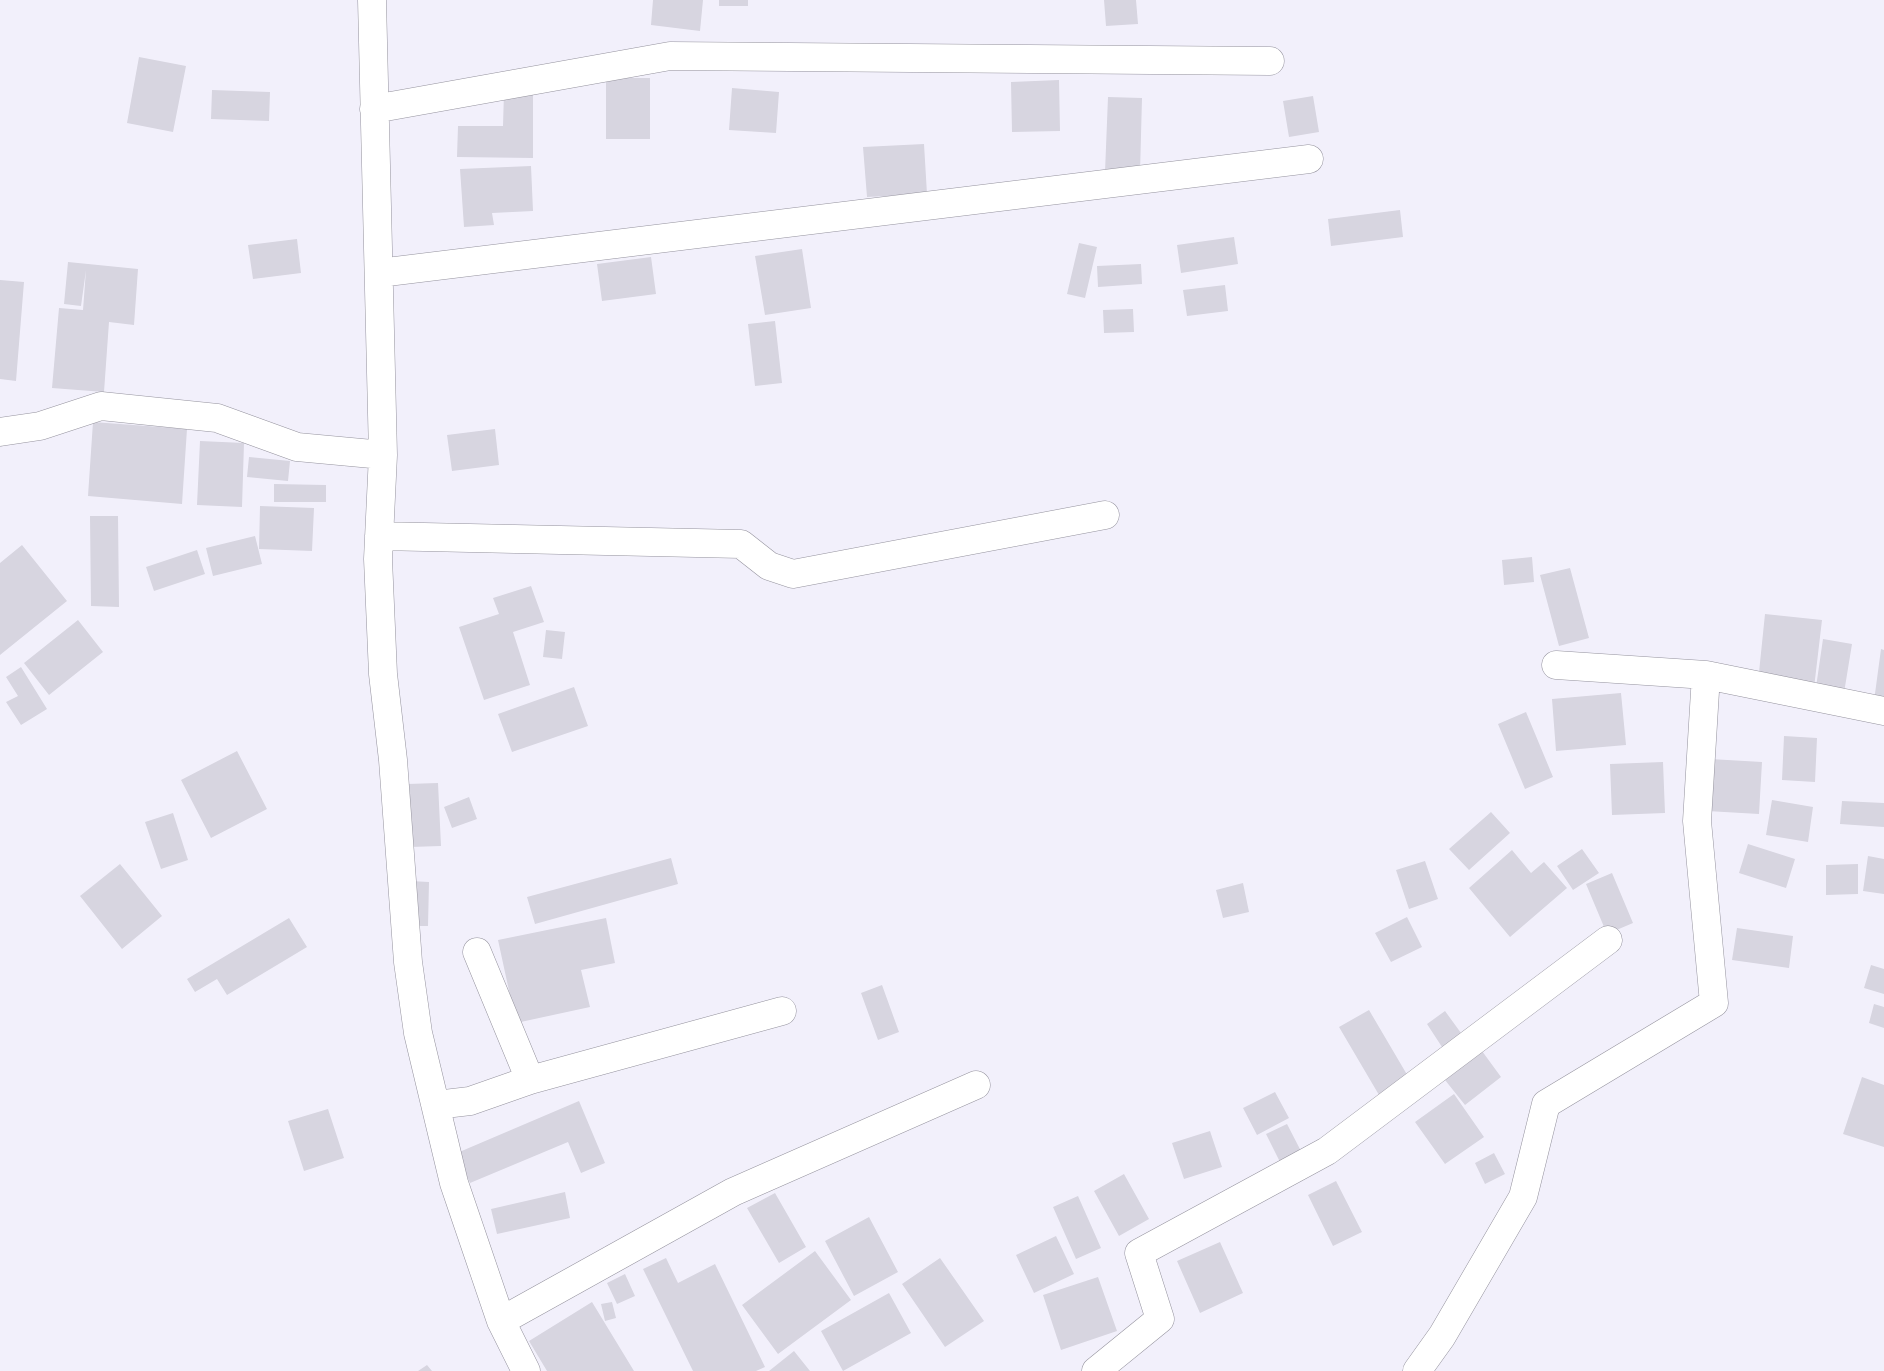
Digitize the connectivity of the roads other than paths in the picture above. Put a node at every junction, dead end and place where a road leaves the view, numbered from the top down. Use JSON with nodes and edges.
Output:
{"nodes":[{"id":1,"x":372,"y":0,"type":"edge"},
{"id":2,"x":1270,"y":61,"type":"dead end"},
{"id":3,"x":374,"y":109,"type":"junction"},
{"id":4,"x":1310,"y":159,"type":"dead end"},
{"id":5,"x":379,"y":273,"type":"junction"},
{"id":6,"x":0,"y":432,"type":"edge"},
{"id":7,"x":383,"y":455,"type":"junction"},
{"id":8,"x":1105,"y":515,"type":"dead end"},
{"id":9,"x":379,"y":536,"type":"junction"},
{"id":10,"x":1556,"y":665,"type":"dead end"},
{"id":11,"x":1706,"y":675,"type":"junction"},
{"id":12,"x":1884,"y":711,"type":"edge"},
{"id":13,"x":1608,"y":940,"type":"dead end"},
{"id":14,"x":477,"y":952,"type":"dead end"},
{"id":15,"x":782,"y":1011,"type":"dead end"},
{"id":16,"x":530,"y":1080,"type":"junction"},
{"id":17,"x":976,"y":1084,"type":"dead end"},
{"id":18,"x":436,"y":1105,"type":"junction"},
{"id":19,"x":501,"y":1321,"type":"junction"},
{"id":20,"x":526,"y":1371,"type":"edge"},
{"id":21,"x":1096,"y":1371,"type":"edge"},
{"id":22,"x":1416,"y":1371,"type":"edge"}],
"edges":[{"from":1,"to":3,"type":"street"},
{"from":2,"to":3,"type":"street"},
{"from":3,"to":5,"type":"street"},
{"from":4,"to":5,"type":"street"},
{"from":5,"to":7,"type":"street"},
{"from":6,"to":7,"type":"street"},
{"from":7,"to":9,"type":"street"},
{"from":8,"to":9,"type":"street"},
{"from":9,"to":18,"type":"street"},
{"from":10,"to":11,"type":"street"},
{"from":11,"to":12,"type":"street"},
{"from":11,"to":22,"type":"street"},
{"from":13,"to":21,"type":"street"},
{"from":14,"to":16,"type":"street"},
{"from":15,"to":16,"type":"street"},
{"from":16,"to":18,"type":"street"},
{"from":17,"to":19,"type":"street"},
{"from":18,"to":19,"type":"street"},
{"from":19,"to":20,"type":"street"}]}
